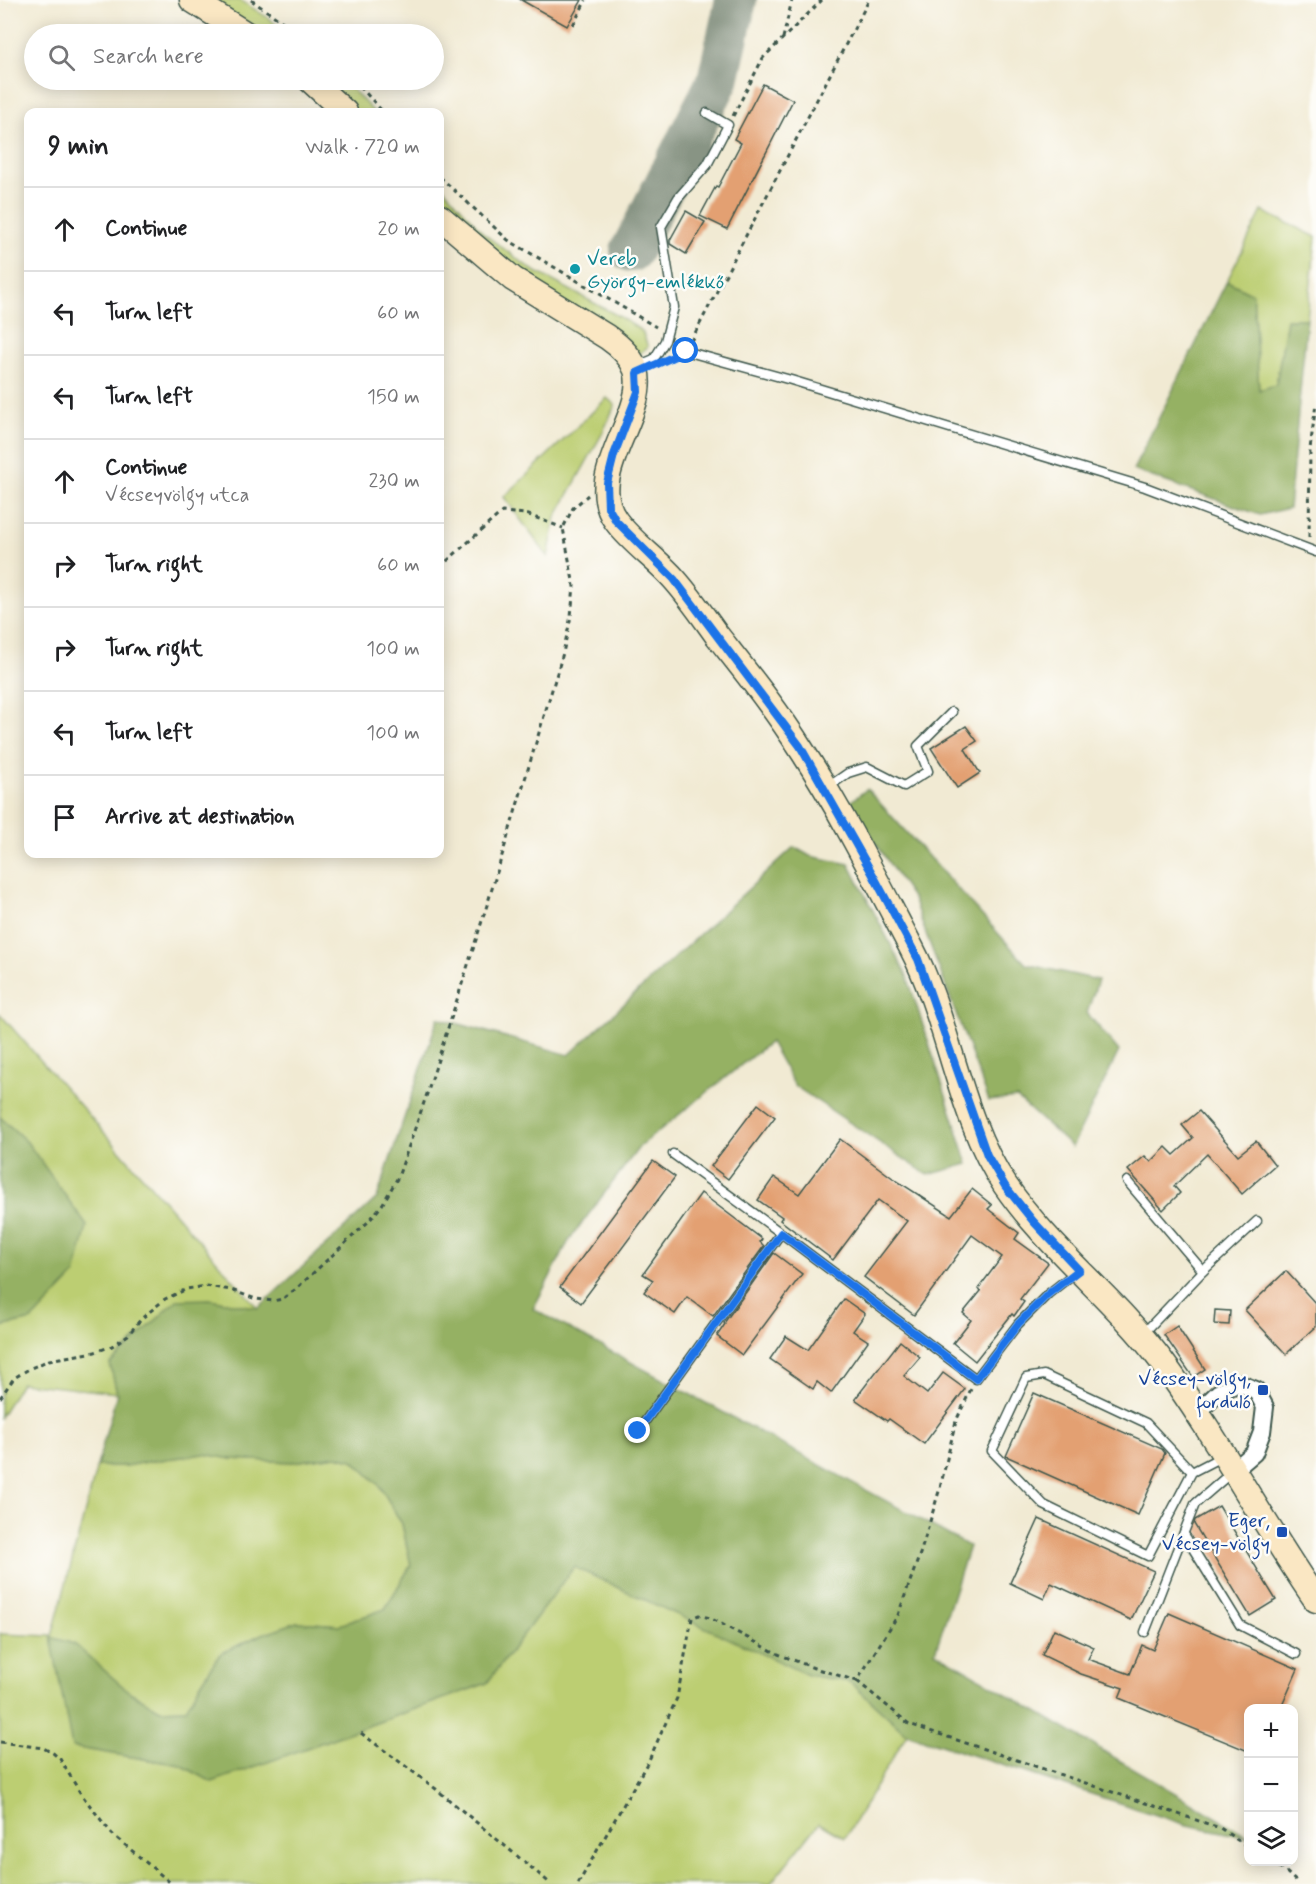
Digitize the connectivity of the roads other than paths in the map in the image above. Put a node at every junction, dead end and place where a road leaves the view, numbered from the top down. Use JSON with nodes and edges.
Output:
{"nodes":[{"id":1,"x":192,"y":0,"type":"edge"},
{"id":2,"x":230,"y":24,"type":"edge"},
{"id":3,"x":321,"y":90,"type":"edge"},
{"id":4,"x":341,"y":108,"type":"edge"},
{"id":5,"x":708,"y":113,"type":"dead end"},
{"id":6,"x":444,"y":220,"type":"edge"},
{"id":7,"x":686,"y":351,"type":"road end"},
{"id":8,"x":634,"y":367,"type":"junction"},
{"id":9,"x":1313,"y":550,"type":"edge"},
{"id":10,"x":952,"y":712,"type":"dead end"},
{"id":11,"x":825,"y":789,"type":"junction"},
{"id":12,"x":673,"y":1154,"type":"dead end"},
{"id":13,"x":1127,"y":1181,"type":"dead end"},
{"id":14,"x":1257,"y":1221,"type":"dead end"},
{"id":15,"x":781,"y":1233,"type":"junction"},
{"id":16,"x":1079,"y":1270,"type":"junction"},
{"id":17,"x":1203,"y":1271,"type":"junction"},
{"id":18,"x":1141,"y":1335,"type":"junction"},
{"id":19,"x":1197,"y":1413,"type":"junction"},
{"id":20,"x":638,"y":1431,"type":"dead end"},
{"id":21,"x":1228,"y":1463,"type":"junction"},
{"id":22,"x":1192,"y":1472,"type":"junction"},
{"id":23,"x":1184,"y":1534,"type":"junction"},
{"id":24,"x":1316,"y":1599,"type":"edge"},
{"id":25,"x":1145,"y":1632,"type":"dead end"},
{"id":26,"x":1296,"y":1654,"type":"dead end"}],
"edges":[{"from":1,"to":2,"type":"main road"},
{"from":3,"to":4,"type":"main road"},
{"from":5,"to":8,"type":"lane"},
{"from":6,"to":8,"type":"main road"},
{"from":7,"to":9,"type":"lane"},
{"from":8,"to":11,"type":"main road"},
{"from":10,"to":11,"type":"lane"},
{"from":11,"to":16,"type":"main road"},
{"from":12,"to":15,"type":"lane"},
{"from":13,"to":17,"type":"lane"},
{"from":14,"to":17,"type":"lane"},
{"from":15,"to":16,"type":"lane"},
{"from":15,"to":20,"type":"lane"},
{"from":16,"to":18,"type":"main road"},
{"from":17,"to":18,"type":"lane"},
{"from":18,"to":19,"type":"main road"},
{"from":19,"to":21,"type":"main road"},
{"from":19,"to":21,"type":"street"},
{"from":21,"to":22,"type":"lane"},
{"from":21,"to":23,"type":"lane"},
{"from":21,"to":24,"type":"main road"},
{"from":22,"to":22,"type":"lane"},
{"from":23,"to":25,"type":"lane"},
{"from":23,"to":26,"type":"lane"}]}
